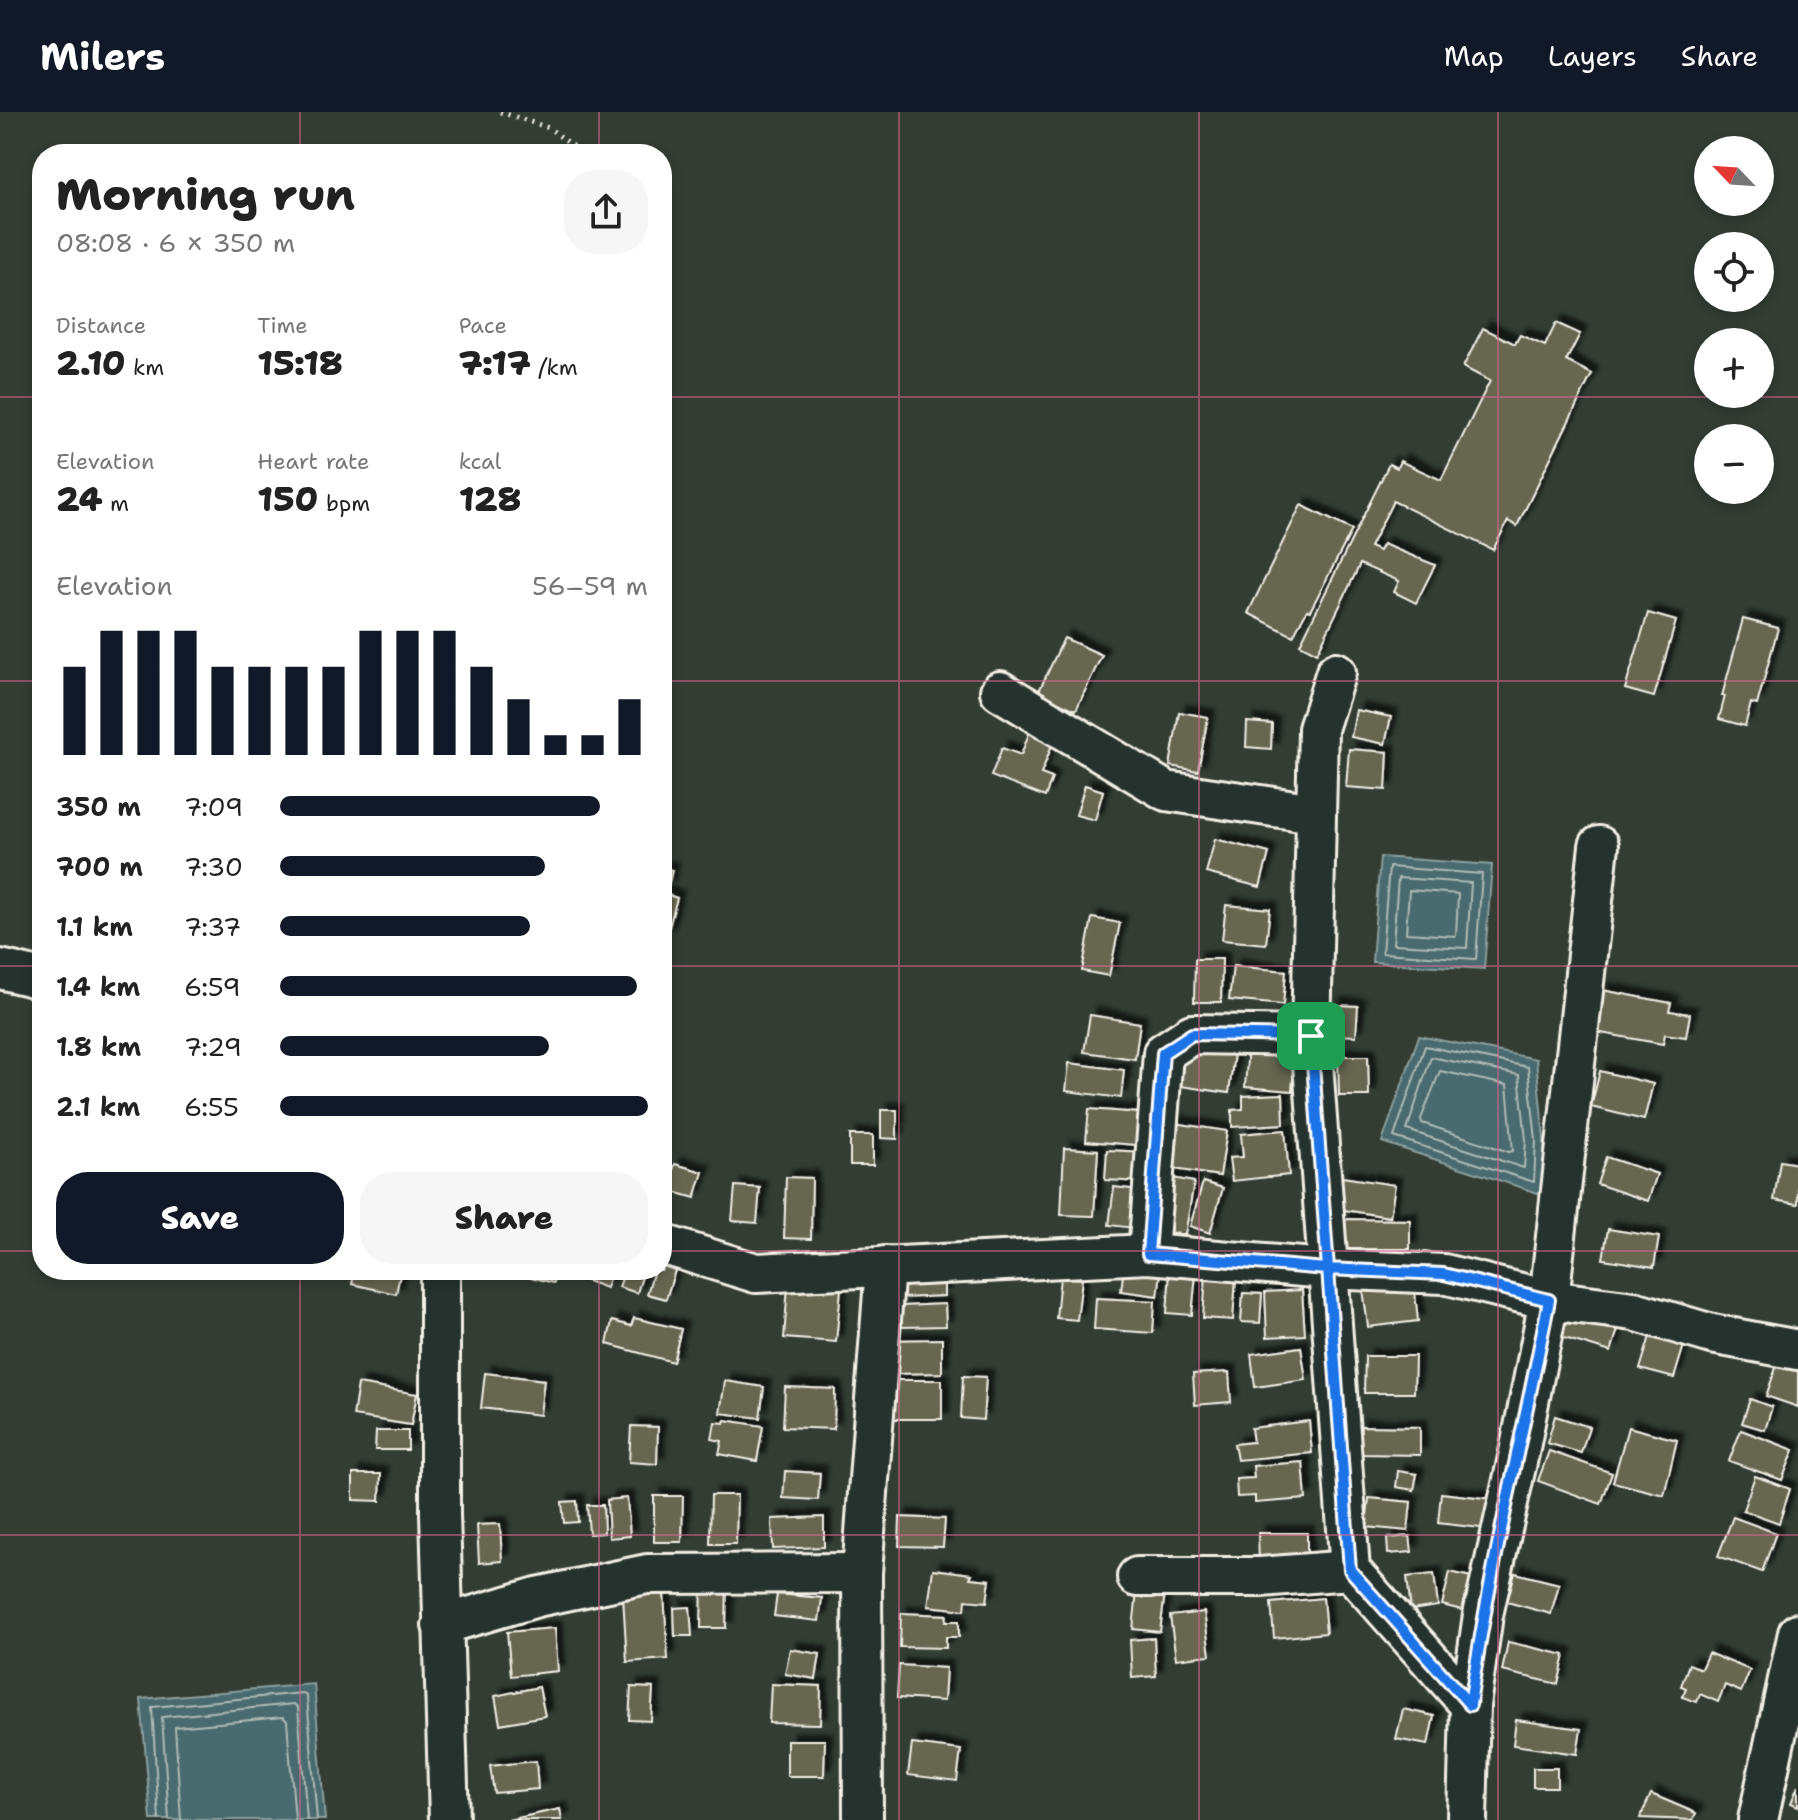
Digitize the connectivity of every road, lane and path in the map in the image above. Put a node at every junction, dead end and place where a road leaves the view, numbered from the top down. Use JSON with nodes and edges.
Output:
{"nodes":[{"id":1,"x":500,"y":112,"type":"edge"},
{"id":2,"x":571,"y":144,"type":"edge"},
{"id":3,"x":1336,"y":672,"type":"dead end"},
{"id":4,"x":1000,"y":691,"type":"dead end"},
{"id":5,"x":1315,"y":813,"type":"junction"},
{"id":6,"x":1599,"y":846,"type":"dead end"},
{"id":7,"x":0,"y":969,"type":"edge"},
{"id":8,"x":32,"y":977,"type":"edge"},
{"id":9,"x":1311,"y":1036,"type":"junction"},
{"id":10,"x":672,"y":1247,"type":"edge"},
{"id":11,"x":1148,"y":1254,"type":"junction"},
{"id":12,"x":885,"y":1266,"type":"junction"},
{"id":13,"x":1326,"y":1269,"type":"junction"},
{"id":14,"x":439,"y":1280,"type":"edge"},
{"id":15,"x":1549,"y":1300,"type":"junction"},
{"id":16,"x":1798,"y":1350,"type":"edge"},
{"id":17,"x":1350,"y":1570,"type":"junction"},
{"id":18,"x":862,"y":1573,"type":"junction"},
{"id":19,"x":1137,"y":1577,"type":"dead end"},
{"id":20,"x":442,"y":1625,"type":"junction"},
{"id":21,"x":1798,"y":1633,"type":"edge"},
{"id":22,"x":1470,"y":1705,"type":"junction"},
{"id":23,"x":449,"y":1820,"type":"edge"},
{"id":24,"x":863,"y":1820,"type":"edge"},
{"id":25,"x":1467,"y":1820,"type":"edge"},
{"id":26,"x":1758,"y":1820,"type":"edge"}],
"edges":[{"from":1,"to":2,"type":"path"},
{"from":3,"to":5,"type":"street"},
{"from":4,"to":5,"type":"street"},
{"from":5,"to":9,"type":"street"},
{"from":6,"to":15,"type":"street"},
{"from":7,"to":8,"type":"street"},
{"from":9,"to":11,"type":"street"},
{"from":9,"to":13,"type":"street"},
{"from":10,"to":12,"type":"street"},
{"from":11,"to":12,"type":"street"},
{"from":11,"to":13,"type":"street"},
{"from":12,"to":18,"type":"street"},
{"from":13,"to":15,"type":"street"},
{"from":13,"to":17,"type":"street"},
{"from":14,"to":20,"type":"street"},
{"from":15,"to":16,"type":"street"},
{"from":15,"to":22,"type":"street"},
{"from":17,"to":19,"type":"street"},
{"from":17,"to":22,"type":"street"},
{"from":18,"to":20,"type":"street"},
{"from":18,"to":24,"type":"street"},
{"from":20,"to":23,"type":"street"},
{"from":21,"to":26,"type":"street"},
{"from":22,"to":25,"type":"street"}]}
